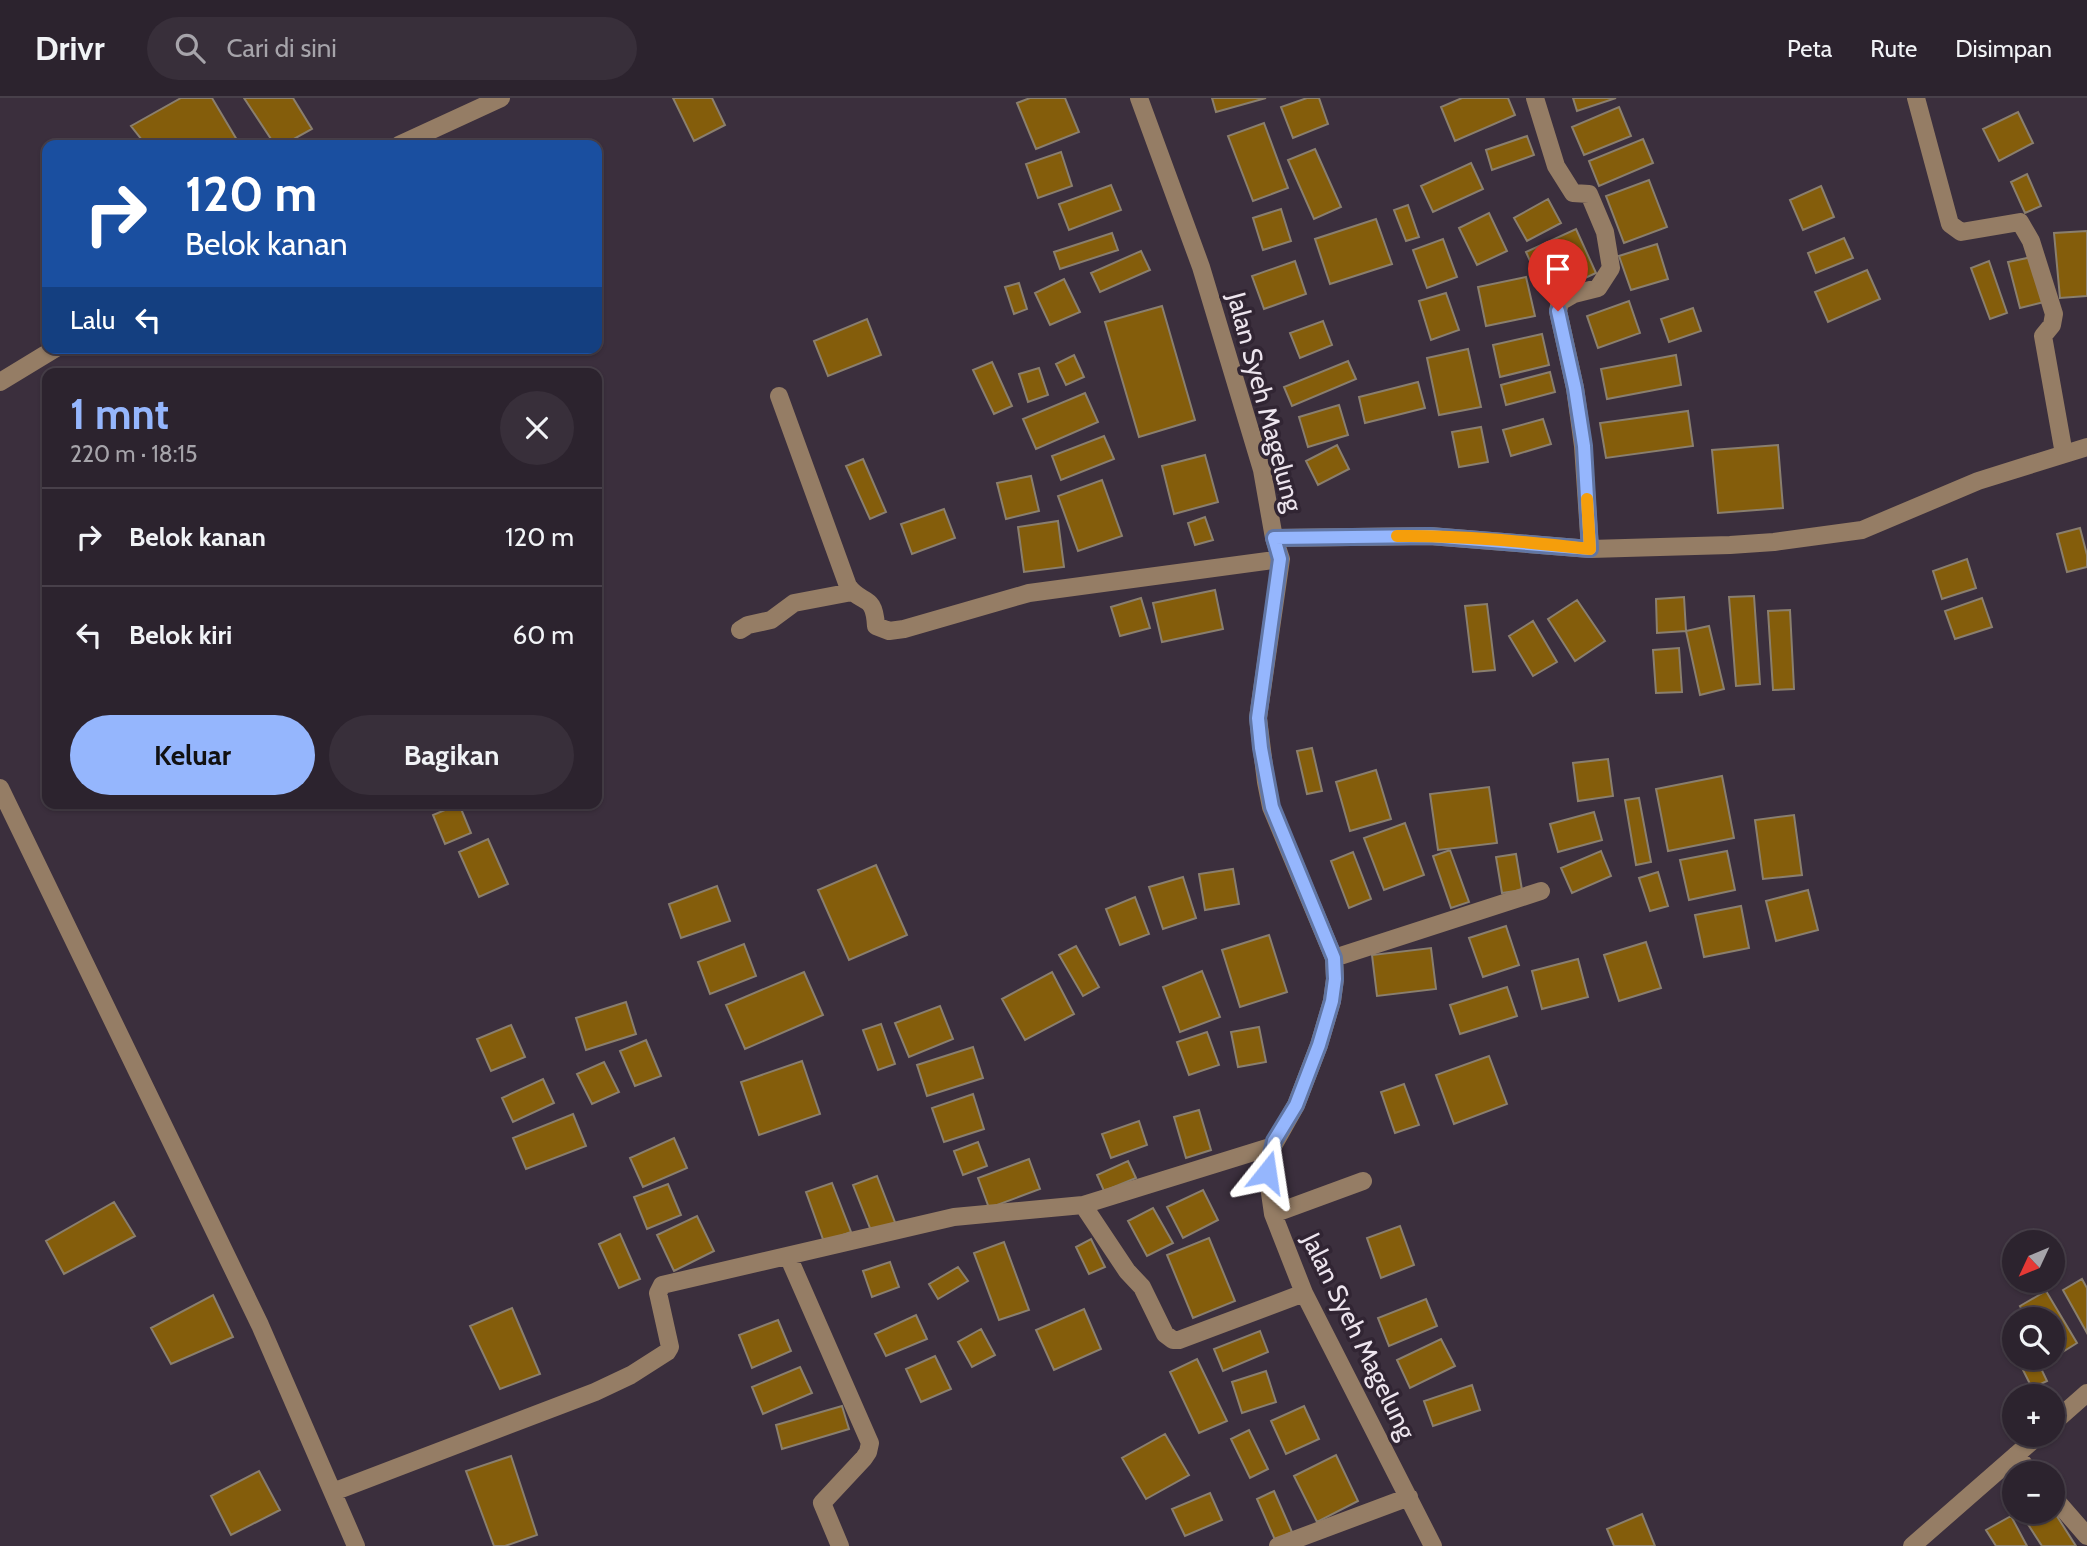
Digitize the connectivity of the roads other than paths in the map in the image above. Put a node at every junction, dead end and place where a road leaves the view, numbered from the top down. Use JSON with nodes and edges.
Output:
{"nodes":[{"id":1,"x":501,"y":98,"type":"edge"},
{"id":2,"x":1139,"y":98,"type":"edge"},
{"id":3,"x":1535,"y":98,"type":"edge"},
{"id":4,"x":1916,"y":98,"type":"edge"},
{"id":5,"x":410,"y":140,"type":"edge"},
{"id":6,"x":46,"y":354,"type":"edge"},
{"id":7,"x":0,"y":382,"type":"edge"},
{"id":8,"x":779,"y":396,"type":"dead end"},
{"id":9,"x":2087,"y":447,"type":"edge"},
{"id":10,"x":2064,"y":454,"type":"junction"},
{"id":11,"x":1274,"y":538,"type":"junction"},
{"id":12,"x":1590,"y":549,"type":"junction"},
{"id":13,"x":1280,"y":559,"type":"junction"},
{"id":14,"x":852,"y":592,"type":"junction"},
{"id":15,"x":740,"y":630,"type":"dead end"},
{"id":16,"x":0,"y":788,"type":"edge"},
{"id":17,"x":1541,"y":891,"type":"dead end"},
{"id":18,"x":1334,"y":958,"type":"junction"},
{"id":19,"x":1273,"y":1146,"type":"junction"},
{"id":20,"x":1363,"y":1181,"type":"dead end"},
{"id":21,"x":1083,"y":1205,"type":"junction"},
{"id":22,"x":1273,"y":1214,"type":"junction"},
{"id":23,"x":788,"y":1256,"type":"junction"},
{"id":24,"x":1304,"y":1293,"type":"junction"},
{"id":25,"x":2087,"y":1393,"type":"edge"},
{"id":26,"x":2065,"y":1412,"type":"edge"},
{"id":27,"x":2025,"y":1447,"type":"edge"},
{"id":28,"x":2016,"y":1455,"type":"junction"},
{"id":29,"x":2021,"y":1461,"type":"edge"},
{"id":30,"x":332,"y":1492,"type":"junction"},
{"id":31,"x":1409,"y":1497,"type":"junction"},
{"id":32,"x":2065,"y":1511,"type":"edge"},
{"id":33,"x":2087,"y":1536,"type":"edge"},
{"id":34,"x":356,"y":1546,"type":"edge"},
{"id":35,"x":840,"y":1546,"type":"edge"},
{"id":36,"x":1278,"y":1546,"type":"edge"},
{"id":37,"x":1433,"y":1546,"type":"edge"},
{"id":38,"x":1912,"y":1546,"type":"edge"}],
"edges":[{"from":1,"to":5,"type":"street"},
{"from":2,"to":11,"type":"street","name":"Jalan Syeh Magelung"},
{"from":3,"to":12,"type":"street"},
{"from":4,"to":10,"type":"street"},
{"from":6,"to":7,"type":"street"},
{"from":8,"to":14,"type":"street"},
{"from":9,"to":10,"type":"street"},
{"from":10,"to":12,"type":"street"},
{"from":11,"to":12,"type":"street"},
{"from":11,"to":13,"type":"street","name":"Jalan Syeh Magelung"},
{"from":13,"to":14,"type":"street"},
{"from":13,"to":18,"type":"street","name":"Jalan Syeh Magelung"},
{"from":14,"to":15,"type":"street"},
{"from":16,"to":30,"type":"street"},
{"from":17,"to":18,"type":"street"},
{"from":18,"to":19,"type":"street","name":"Jalan Syeh Magelung"},
{"from":19,"to":21,"type":"street"},
{"from":19,"to":22,"type":"street","name":"Jalan Syeh Magelung"},
{"from":20,"to":22,"type":"street"},
{"from":21,"to":23,"type":"street"},
{"from":21,"to":24,"type":"street"},
{"from":22,"to":24,"type":"street","name":"Jalan Syeh Magelung"},
{"from":23,"to":30,"type":"street"},
{"from":23,"to":35,"type":"street"},
{"from":24,"to":31,"type":"street","name":"Jalan Syeh Magelung"},
{"from":25,"to":26,"type":"street"},
{"from":27,"to":28,"type":"street"},
{"from":28,"to":29,"type":"street"},
{"from":28,"to":38,"type":"street"},
{"from":30,"to":34,"type":"street"},
{"from":31,"to":36,"type":"street"},
{"from":31,"to":37,"type":"street","name":"Jalan Syeh Magelung"},
{"from":32,"to":33,"type":"street"}]}
